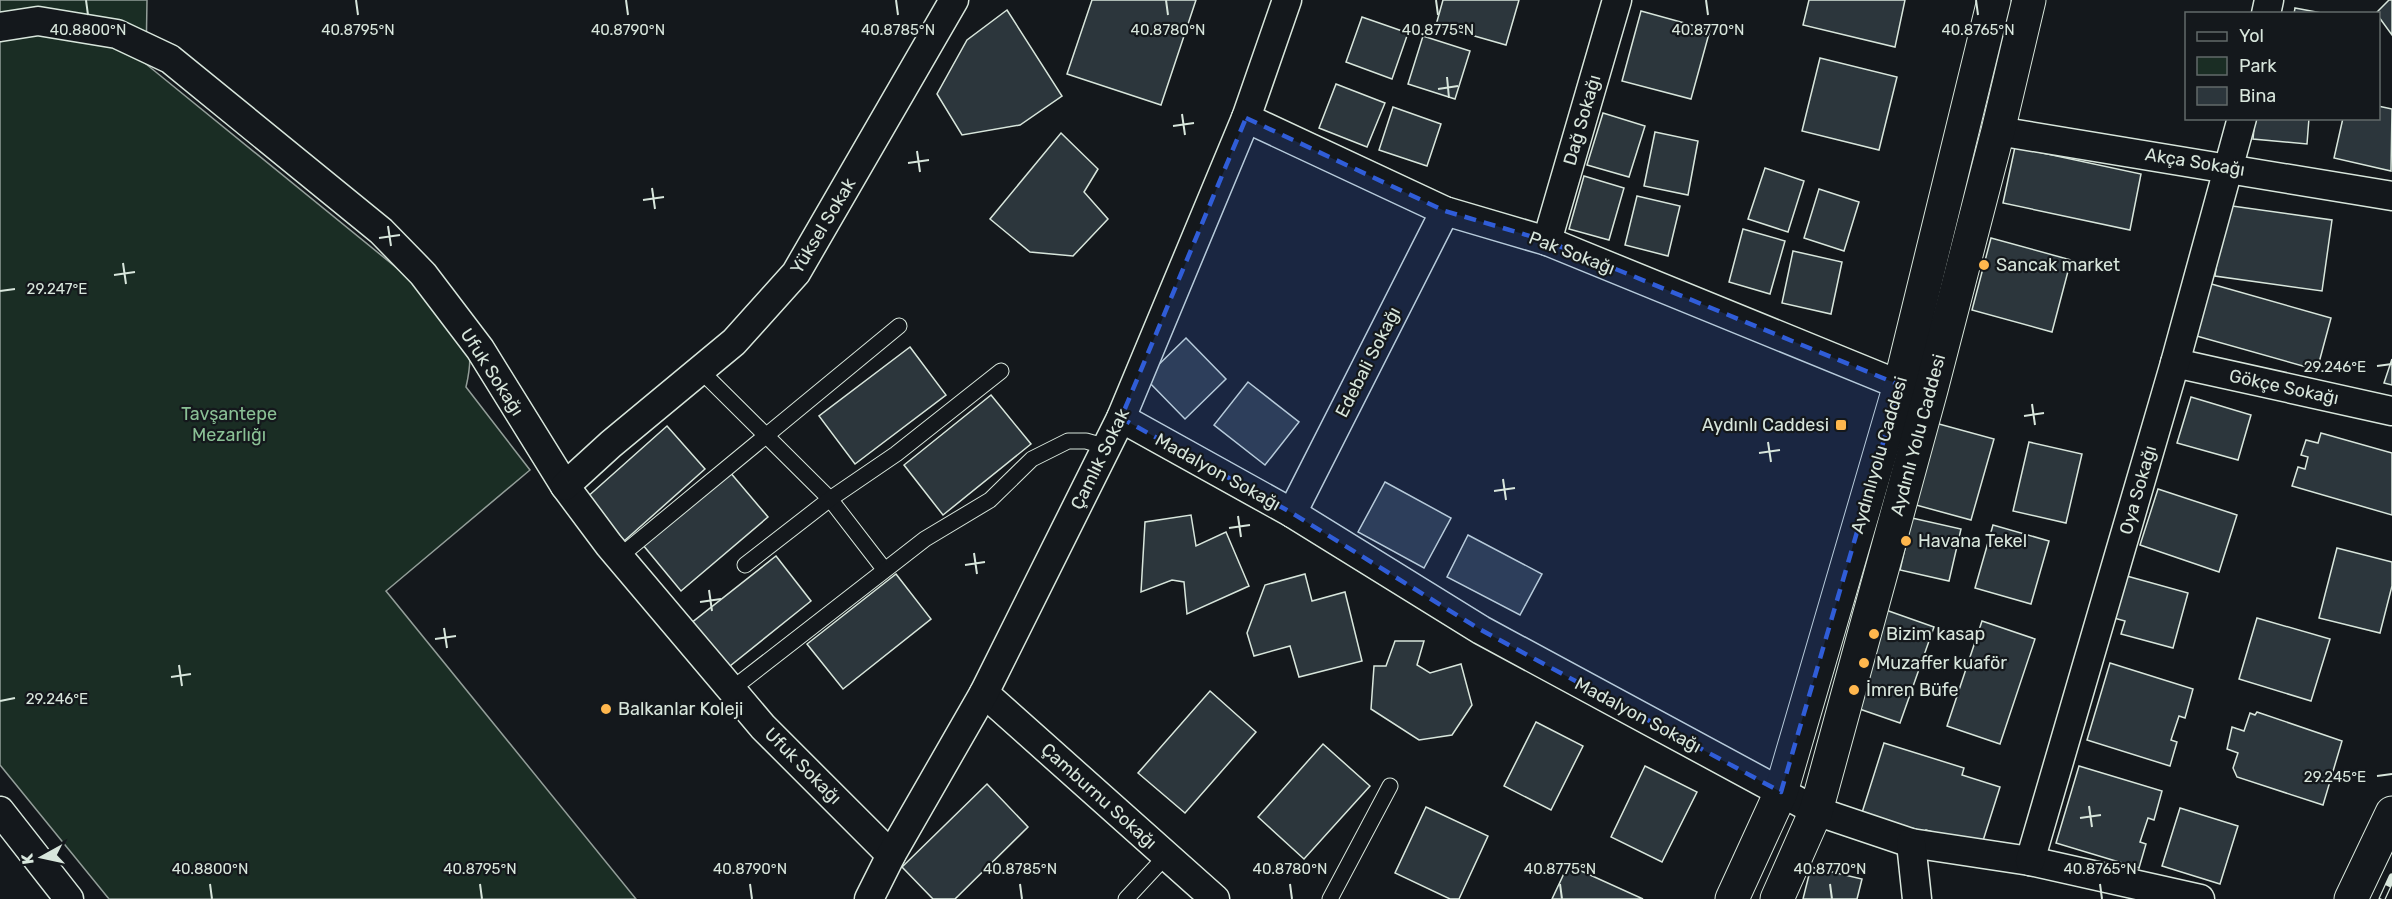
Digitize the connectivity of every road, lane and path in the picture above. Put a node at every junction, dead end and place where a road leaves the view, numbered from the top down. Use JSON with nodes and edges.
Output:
{"nodes":[{"id":1,"x":954,"y":0,"type":"edge"},
{"id":2,"x":1287,"y":0,"type":"edge"},
{"id":3,"x":1617,"y":0,"type":"edge"},
{"id":4,"x":1994,"y":0,"type":"edge"},
{"id":5,"x":2029,"y":0,"type":"edge"},
{"id":6,"x":0,"y":27,"type":"edge"},
{"id":7,"x":1246,"y":118,"type":"junction"},
{"id":8,"x":2242,"y":120,"type":"edge"},
{"id":9,"x":1998,"y":131,"type":"junction"},
{"id":10,"x":2231,"y":167,"type":"junction"},
{"id":11,"x":2392,"y":196,"type":"edge"},
{"id":12,"x":1445,"y":211,"type":"junction"},
{"id":13,"x":1547,"y":241,"type":"junction"},
{"id":14,"x":899,"y":326,"type":"dead end"},
{"id":15,"x":2175,"y":363,"type":"junction"},
{"id":16,"x":700,"y":370,"type":"junction"},
{"id":17,"x":1001,"y":371,"type":"dead end"},
{"id":18,"x":1900,"y":385,"type":"junction"},
{"id":19,"x":2392,"y":411,"type":"edge"},
{"id":20,"x":1121,"y":418,"type":"junction"},
{"id":21,"x":767,"y":435,"type":"junction"},
{"id":22,"x":1107,"y":447,"type":"junction"},
{"id":23,"x":565,"y":486,"type":"junction"},
{"id":24,"x":830,"y":499,"type":"junction"},
{"id":25,"x":1292,"y":513,"type":"junction"},
{"id":26,"x":619,"y":557,"type":"junction"},
{"id":27,"x":745,"y":565,"type":"dead end"},
{"id":28,"x":884,"y":569,"type":"junction"},
{"id":29,"x":732,"y":689,"type":"junction"},
{"id":30,"x":984,"y":693,"type":"junction"},
{"id":31,"x":1390,"y":786,"type":"dead end"},
{"id":32,"x":1781,"y":792,"type":"junction"},
{"id":33,"x":1816,"y":811,"type":"junction"},
{"id":34,"x":2392,"y":813,"type":"edge"},
{"id":35,"x":3,"y":820,"type":"edge"},
{"id":36,"x":1911,"y":843,"type":"junction"},
{"id":37,"x":891,"y":855,"type":"junction"},
{"id":38,"x":1166,"y":856,"type":"junction"},
{"id":39,"x":2030,"y":861,"type":"junction"},
{"id":40,"x":69,"y":899,"type":"edge"},
{"id":41,"x":869,"y":899,"type":"edge"},
{"id":42,"x":1126,"y":899,"type":"edge"},
{"id":43,"x":1215,"y":899,"type":"edge"},
{"id":44,"x":1330,"y":899,"type":"edge"},
{"id":45,"x":1732,"y":899,"type":"edge"},
{"id":46,"x":1778,"y":899,"type":"edge"},
{"id":47,"x":1917,"y":899,"type":"edge"},
{"id":48,"x":2200,"y":899,"type":"edge"},
{"id":49,"x":2351,"y":899,"type":"edge"}],
"edges":[{"from":1,"to":16,"type":"street","name":"Yüksel Sokak"},
{"from":2,"to":7,"type":"street","name":"Çamlık Sokak"},
{"from":3,"to":13,"type":"street","name":"Dağ Sokağı"},
{"from":4,"to":18,"type":"main road","name":"Aydınlıyolu Caddesi"},
{"from":5,"to":9,"type":"main road","name":"Aydınlı Yolu Caddesi"},
{"from":6,"to":23,"type":"street","name":"Ufuk Sokağı"},
{"from":7,"to":12,"type":"street","name":"Pak Sokağı"},
{"from":7,"to":20,"type":"street","name":"Çamlık Sokak"},
{"from":8,"to":10,"type":"street","name":"Oya Sokağı"},
{"from":9,"to":10,"type":"street","name":"Akça Sokağı"},
{"from":9,"to":33,"type":"main road","name":"Aydınlı Yolu Caddesi"},
{"from":10,"to":11,"type":"street","name":"Akça Sokağı"},
{"from":10,"to":15,"type":"street","name":"Oya Sokağı"},
{"from":12,"to":13,"type":"street","name":"Pak Sokağı"},
{"from":12,"to":25,"type":"street","name":"Edebali Sokağı"},
{"from":13,"to":18,"type":"street","name":"Pak Sokağı"},
{"from":14,"to":21,"type":"lane"},
{"from":15,"to":19,"type":"street","name":"Gökçe Sokağı"},
{"from":15,"to":39,"type":"street","name":"Oya Sokağı"},
{"from":16,"to":21,"type":"lane"},
{"from":16,"to":23,"type":"street","name":"Yüksel Sokak"},
{"from":17,"to":24,"type":"lane"},
{"from":18,"to":32,"type":"main road","name":"Aydınlıyolu Caddesi"},
{"from":20,"to":22,"type":"street","name":"Çamlık Sokak"},
{"from":20,"to":25,"type":"street","name":"Madalyon Sokağı"},
{"from":21,"to":24,"type":"lane"},
{"from":21,"to":26,"type":"lane"},
{"from":22,"to":28,"type":"lane"},
{"from":22,"to":30,"type":"street","name":"Çamlık Sokak"},
{"from":23,"to":26,"type":"street","name":"Ufuk Sokağı"},
{"from":24,"to":27,"type":"lane"},
{"from":24,"to":28,"type":"lane"},
{"from":25,"to":32,"type":"street","name":"Madalyon Sokağı"},
{"from":26,"to":29,"type":"street","name":"Ufuk Sokağı"},
{"from":28,"to":29,"type":"lane"},
{"from":29,"to":37,"type":"street","name":"Ufuk Sokağı"},
{"from":30,"to":37,"type":"street","name":"Çamlık Sokak"},
{"from":30,"to":38,"type":"street","name":"Çamburnu Sokağı"},
{"from":31,"to":44,"type":"lane"},
{"from":32,"to":33,"type":"street","name":"Madalyon Sokağı"},
{"from":32,"to":45,"type":"main road","name":"Aydınlıyolu Caddesi"},
{"from":33,"to":36,"type":"street","name":"Madalyon Sokağı"},
{"from":33,"to":46,"type":"main road","name":"Aydınlı Yolu Caddesi"},
{"from":34,"to":49,"type":"main road"},
{"from":35,"to":40,"type":"street"},
{"from":36,"to":39,"type":"street","name":"Madalyon Sokağı"},
{"from":36,"to":47,"type":"street"},
{"from":37,"to":41,"type":"street","name":"Çamlık Sokak"},
{"from":38,"to":42,"type":"lane"},
{"from":38,"to":43,"type":"street","name":"Çamburnu Sokağı"},
{"from":39,"to":48,"type":"street","name":"Madalyon Sokağı"}]}
